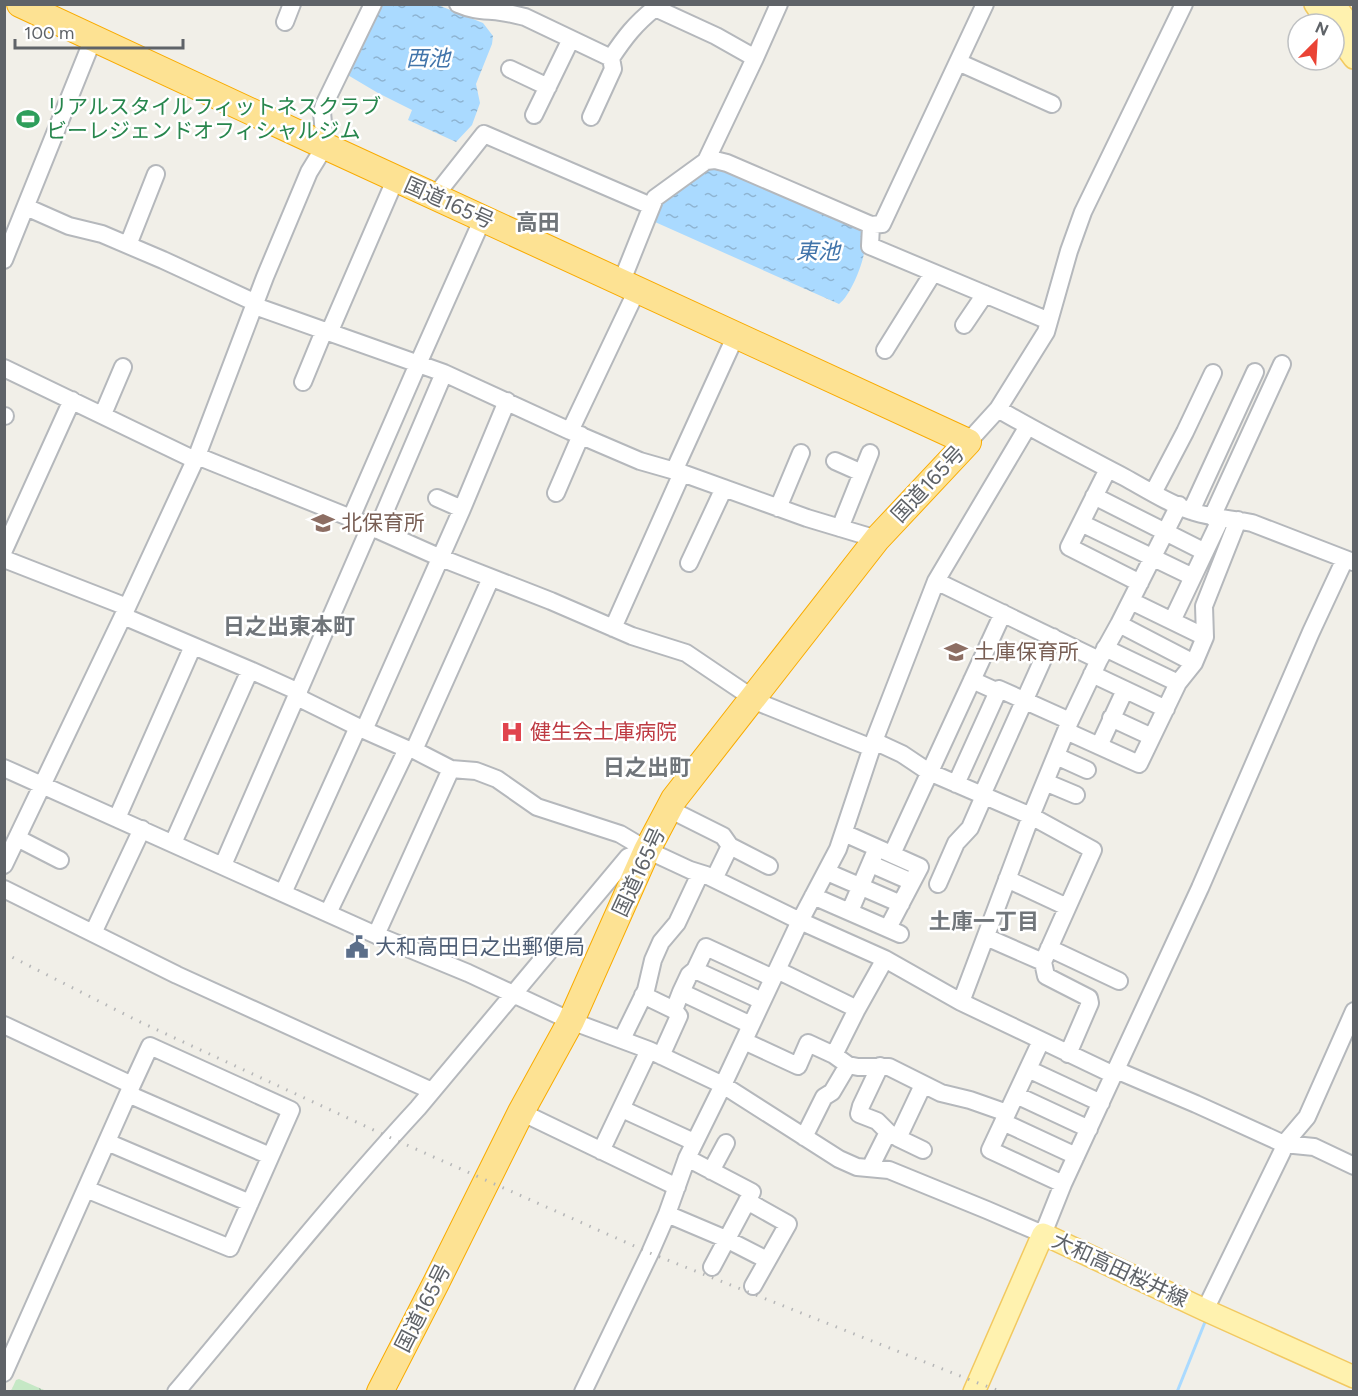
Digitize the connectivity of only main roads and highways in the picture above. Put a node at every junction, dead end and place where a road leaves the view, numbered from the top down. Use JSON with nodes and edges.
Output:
{"nodes":[{"id":1,"x":20,"y":4,"type":"edge"},
{"id":2,"x":1334,"y":4,"type":"edge"},
{"id":3,"x":1353,"y":31,"type":"edge"},
{"id":4,"x":1353,"y":1377,"type":"edge"},
{"id":5,"x":380,"y":1392,"type":"edge"},
{"id":6,"x":974,"y":1392,"type":"edge"}],
"edges":[{"from":1,"to":5,"type":"highway","name":"国道165号"},
{"from":2,"to":3,"type":"main road"},
{"from":4,"to":6,"type":"main road","name":"大和高田桜井線"}]}
